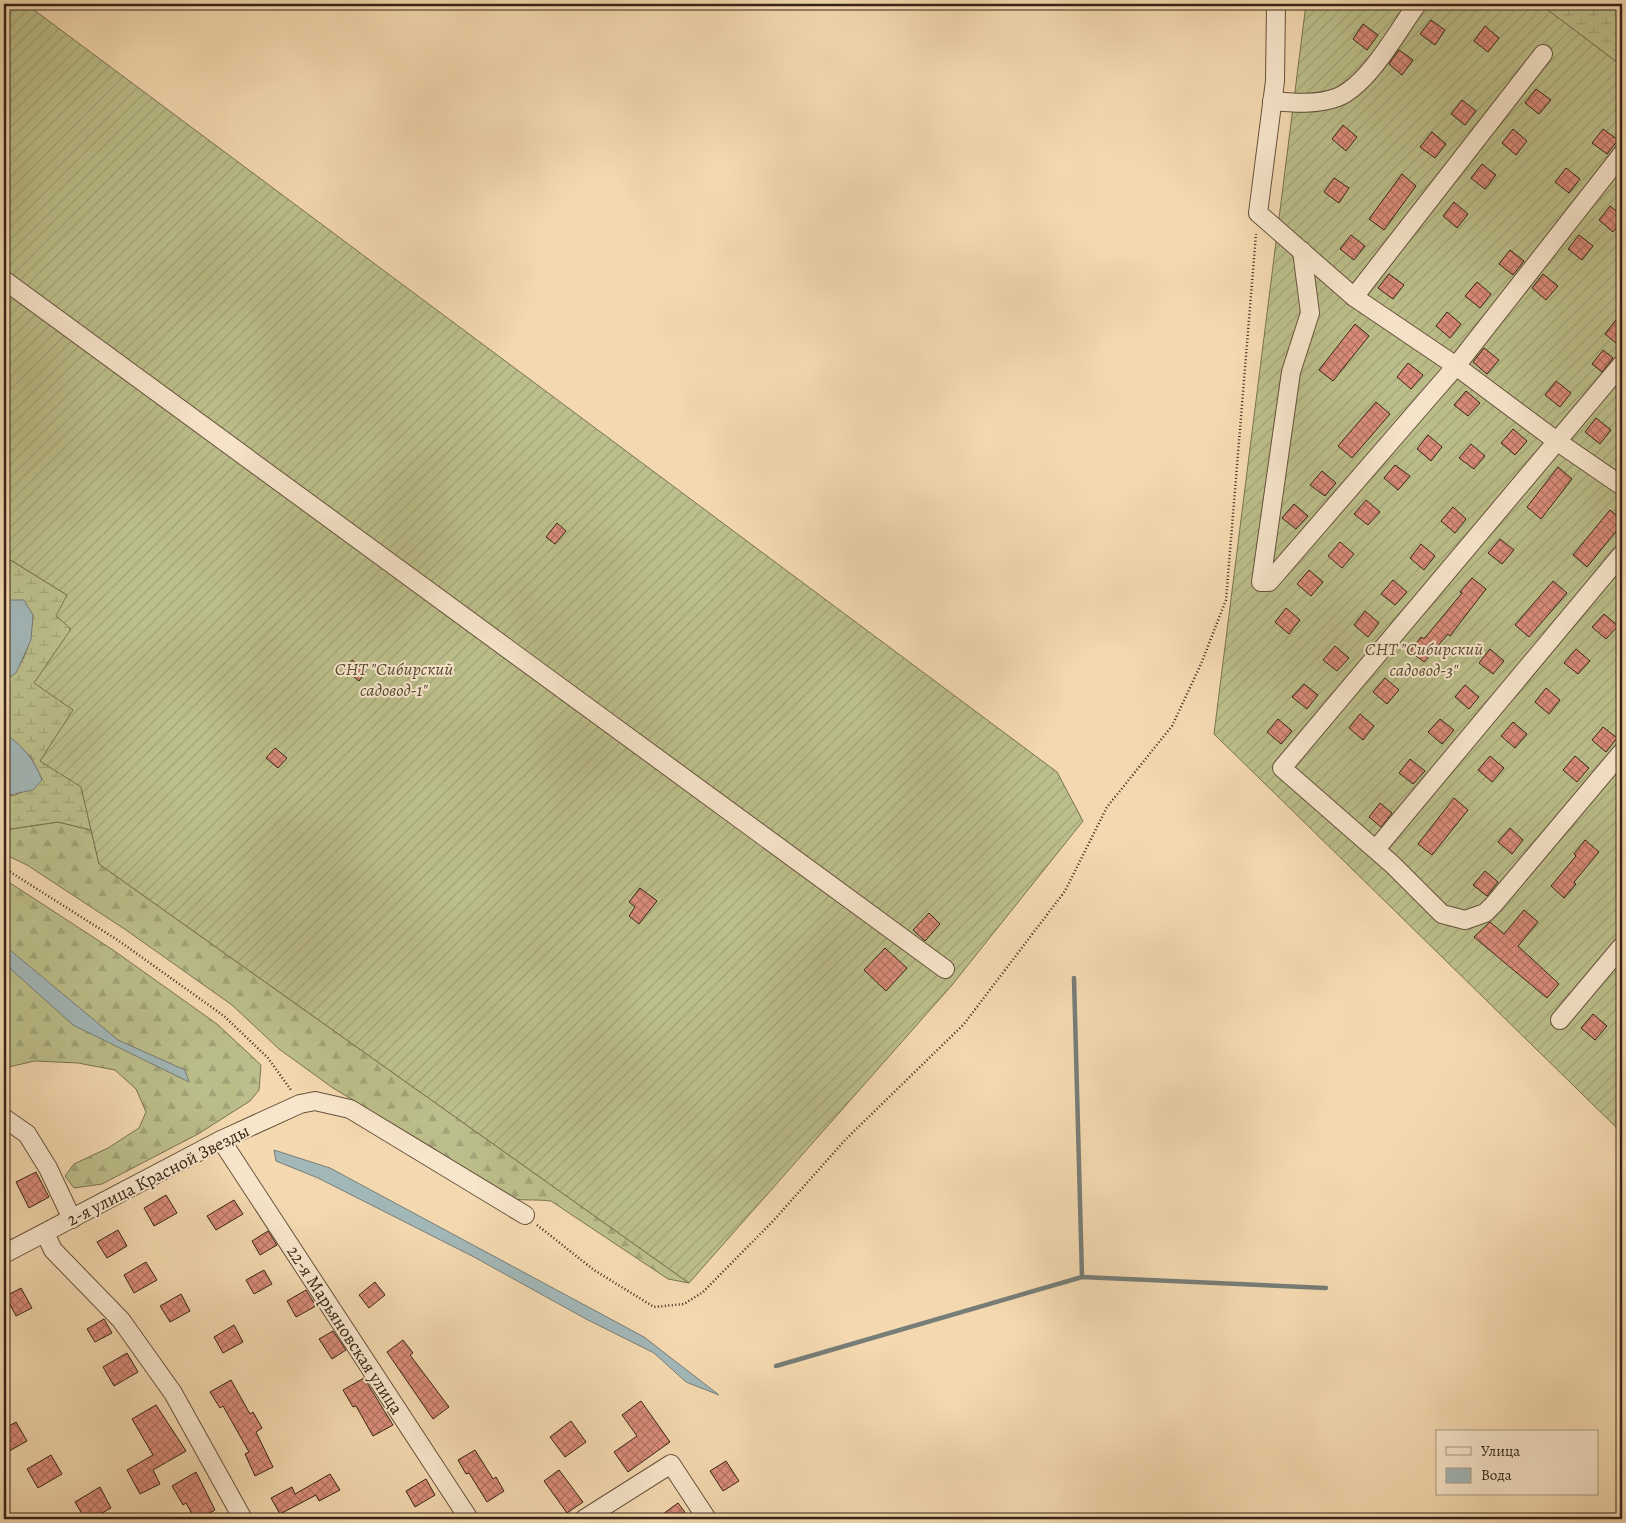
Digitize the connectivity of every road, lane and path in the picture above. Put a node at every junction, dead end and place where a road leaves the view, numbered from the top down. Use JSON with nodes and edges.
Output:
{"nodes":[{"id":1,"x":1276,"y":4,"type":"edge"},
{"id":2,"x":1418,"y":4,"type":"edge"},
{"id":3,"x":1543,"y":54,"type":"dead end"},
{"id":4,"x":1272,"y":101,"type":"junction"},
{"id":5,"x":1622,"y":154,"type":"edge"},
{"id":6,"x":1258,"y":213,"type":"junction"},
{"id":7,"x":1302,"y":252,"type":"junction"},
{"id":8,"x":4,"y":280,"type":"edge"},
{"id":9,"x":1354,"y":297,"type":"junction"},
{"id":10,"x":1622,"y":364,"type":"edge"},
{"id":11,"x":1456,"y":366,"type":"junction"},
{"id":12,"x":1558,"y":442,"type":"junction"},
{"id":13,"x":1622,"y":486,"type":"edge"},
{"id":14,"x":1622,"y":554,"type":"edge"},
{"id":15,"x":1622,"y":752,"type":"edge"},
{"id":16,"x":1376,"y":849,"type":"junction"},
{"id":17,"x":4,"y":868,"type":"edge"},
{"id":18,"x":1622,"y":946,"type":"edge"},
{"id":19,"x":945,"y":969,"type":"dead end"},
{"id":20,"x":1560,"y":1020,"type":"dead end"},
{"id":21,"x":308,"y":1103,"type":"junction"},
{"id":22,"x":4,"y":1118,"type":"edge"},
{"id":23,"x":221,"y":1140,"type":"junction"},
{"id":24,"x":526,"y":1215,"type":"joint"},
{"id":25,"x":72,"y":1219,"type":"junction"},
{"id":26,"x":45,"y":1233,"type":"junction"},
{"id":27,"x":4,"y":1254,"type":"edge"},
{"id":28,"x":242,"y":1519,"type":"edge"},
{"id":29,"x":468,"y":1519,"type":"edge"},
{"id":30,"x":584,"y":1519,"type":"edge"},
{"id":31,"x":706,"y":1519,"type":"edge"}],
"edges":[{"from":1,"to":4,"type":"street"},
{"from":2,"to":4,"type":"street"},
{"from":3,"to":9,"type":"street"},
{"from":4,"to":6,"type":"street"},
{"from":5,"to":11,"type":"street"},
{"from":6,"to":7,"type":"street"},
{"from":6,"to":24,"type":"path"},
{"from":7,"to":9,"type":"street"},
{"from":7,"to":11,"type":"street"},
{"from":8,"to":19,"type":"street"},
{"from":9,"to":11,"type":"street"},
{"from":10,"to":12,"type":"street"},
{"from":11,"to":12,"type":"street"},
{"from":12,"to":13,"type":"street"},
{"from":12,"to":16,"type":"street"},
{"from":14,"to":16,"type":"street"},
{"from":15,"to":16,"type":"street"},
{"from":17,"to":21,"type":"path"},
{"from":18,"to":20,"type":"street"},
{"from":21,"to":23,"type":"street","name":"2-я улица Красной Звезды"},
{"from":21,"to":24,"type":"street"},
{"from":22,"to":25,"type":"street"},
{"from":23,"to":25,"type":"street","name":"2-я улица Красной Звезды"},
{"from":23,"to":29,"type":"street","name":"22-я Марьяновская улица"},
{"from":25,"to":26,"type":"street","name":"2-я улица Красной Звезды"},
{"from":26,"to":27,"type":"street","name":"2-я улица Красной Звезды"},
{"from":26,"to":28,"type":"street"},
{"from":30,"to":31,"type":"street"}]}
